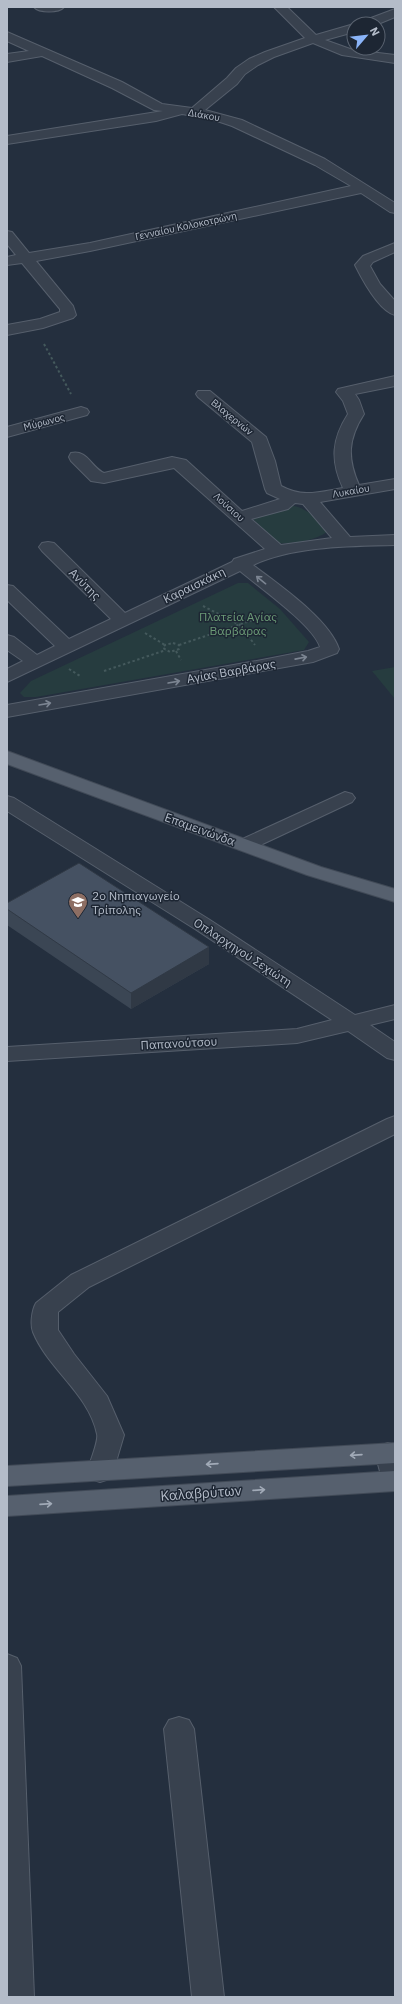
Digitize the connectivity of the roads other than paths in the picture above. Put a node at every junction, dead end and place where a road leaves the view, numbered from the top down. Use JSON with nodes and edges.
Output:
{"nodes":[{"id":1,"x":40,"y":7,"type":"edge"},
{"id":2,"x":58,"y":7,"type":"edge"},
{"id":3,"x":280,"y":7,"type":"edge"},
{"id":4,"x":375,"y":9,"type":"dead end"},
{"id":5,"x":393,"y":14,"type":"edge"},
{"id":6,"x":346,"y":30,"type":"edge"},
{"id":7,"x":7,"y":36,"type":"edge"},
{"id":8,"x":313,"y":39,"type":"junction"},
{"id":9,"x":44,"y":52,"type":"junction"},
{"id":10,"x":7,"y":58,"type":"edge"},
{"id":11,"x":395,"y":59,"type":"edge"},
{"id":12,"x":180,"y":111,"type":"junction"},
{"id":13,"x":195,"y":112,"type":"junction"},
{"id":14,"x":7,"y":140,"type":"edge"},
{"id":15,"x":363,"y":188,"type":"junction"},
{"id":16,"x":395,"y":209,"type":"edge"},
{"id":17,"x":7,"y":235,"type":"edge"},
{"id":18,"x":395,"y":247,"type":"edge"},
{"id":19,"x":27,"y":258,"type":"junction"},
{"id":20,"x":7,"y":261,"type":"edge"},
{"id":21,"x":395,"y":310,"type":"edge"},
{"id":22,"x":7,"y":330,"type":"edge"},
{"id":23,"x":395,"y":381,"type":"edge"},
{"id":24,"x":204,"y":394,"type":"dead end"},
{"id":25,"x":81,"y":412,"type":"road end"},
{"id":26,"x":7,"y":432,"type":"edge"},
{"id":27,"x":77,"y":457,"type":"dead end"},
{"id":28,"x":395,"y":484,"type":"edge"},
{"id":29,"x":353,"y":491,"type":"junction"},
{"id":30,"x":288,"y":497,"type":"junction"},
{"id":31,"x":308,"y":499,"type":"junction"},
{"id":32,"x":239,"y":517,"type":"junction"},
{"id":33,"x":395,"y":540,"type":"edge"},
{"id":34,"x":345,"y":542,"type":"junction"},
{"id":35,"x":48,"y":548,"type":"dead end"},
{"id":36,"x":277,"y":551,"type":"junction"},
{"id":37,"x":240,"y":563,"type":"junction"},
{"id":38,"x":7,"y":590,"type":"edge"},
{"id":39,"x":122,"y":620,"type":"junction"},
{"id":40,"x":7,"y":641,"type":"edge"},
{"id":41,"x":67,"y":647,"type":"junction"},
{"id":42,"x":42,"y":659,"type":"junction"},
{"id":43,"x":9,"y":672,"type":"edge"},
{"id":44,"x":7,"y":711,"type":"edge"},
{"id":45,"x":7,"y":757,"type":"edge"},
{"id":46,"x":345,"y":798,"type":"dead end"},
{"id":47,"x":7,"y":802,"type":"edge"},
{"id":48,"x":245,"y":845,"type":"junction"},
{"id":49,"x":395,"y":896,"type":"edge"},
{"id":50,"x":395,"y":1012,"type":"edge"},
{"id":51,"x":350,"y":1022,"type":"junction"},
{"id":52,"x":395,"y":1053,"type":"edge"},
{"id":53,"x":7,"y":1054,"type":"edge"},
{"id":54,"x":395,"y":1124,"type":"edge"},
{"id":55,"x":391,"y":1453,"type":"edge"},
{"id":56,"x":100,"y":1472,"type":"junction"},
{"id":57,"x":7,"y":1476,"type":"edge"},
{"id":58,"x":395,"y":1480,"type":"edge"},
{"id":59,"x":7,"y":1506,"type":"edge"},
{"id":60,"x":7,"y":1666,"type":"edge"},
{"id":61,"x":179,"y":1729,"type":"dead end"},
{"id":62,"x":18,"y":1997,"type":"edge"},
{"id":63,"x":208,"y":1997,"type":"edge"}],
"edges":[{"from":1,"to":2,"type":"street"},
{"from":3,"to":8,"type":"street"},
{"from":4,"to":5,"type":"street"},
{"from":6,"to":8,"type":"street"},
{"from":7,"to":9,"type":"street","name":"Διάκου"},
{"from":8,"to":11,"type":"street"},
{"from":8,"to":13,"type":"street"},
{"from":9,"to":10,"type":"street"},
{"from":9,"to":12,"type":"street","name":"Διάκου"},
{"from":12,"to":13,"type":"street","name":"Διάκου"},
{"from":12,"to":14,"type":"street"},
{"from":13,"to":15,"type":"street","name":"Διάκου"},
{"from":15,"to":16,"type":"street","name":"Διάκου"},
{"from":15,"to":19,"type":"street","name":"Γενναίου Κολοκοτρώνη"},
{"from":17,"to":19,"type":"street"},
{"from":18,"to":21,"type":"street"},
{"from":19,"to":20,"type":"street","name":"Γενναίου Κολοκοτρώνη"},
{"from":19,"to":22,"type":"street"},
{"from":23,"to":29,"type":"street"},
{"from":24,"to":30,"type":"street","name":"Βλαχερνών"},
{"from":25,"to":26,"type":"street","name":"Μύρωνος"},
{"from":27,"to":32,"type":"street","name":"Λούσιου"},
{"from":28,"to":29,"type":"street","name":"Λυκαίου"},
{"from":29,"to":31,"type":"street","name":"Λυκαίου"},
{"from":30,"to":31,"type":"street"},
{"from":30,"to":32,"type":"street"},
{"from":31,"to":34,"type":"street"},
{"from":32,"to":36,"type":"street","name":"Λούσιου"},
{"from":33,"to":34,"type":"street","name":"Καραισκάκη"},
{"from":34,"to":36,"type":"street","name":"Καραισκάκη"},
{"from":35,"to":39,"type":"street","name":"Ανύτης"},
{"from":36,"to":37,"type":"street","name":"Καραισκάκη"},
{"from":37,"to":39,"type":"street","name":"Καραισκάκη"},
{"from":44,"to":37,"type":"street","name":"Αγίας Βαρβάρας","one_way":true},
{"from":38,"to":41,"type":"street"},
{"from":39,"to":41,"type":"street","name":"Καραισκάκη"},
{"from":40,"to":42,"type":"street"},
{"from":41,"to":42,"type":"street","name":"Καραισκάκη"},
{"from":42,"to":43,"type":"street","name":"Καραισκάκη"},
{"from":45,"to":48,"type":"main road","name":"Επαμεινώνδα"},
{"from":46,"to":48,"type":"street"},
{"from":47,"to":51,"type":"street","name":"Οπλαρχηγού Σεχιώτη"},
{"from":48,"to":49,"type":"main road","name":"Επαμεινώνδα"},
{"from":50,"to":51,"type":"street","name":"Παπανούτσου"},
{"from":51,"to":52,"type":"street","name":"Οπλαρχηγού Σεχιώτη"},
{"from":51,"to":53,"type":"street","name":"Παπανούτσου"},
{"from":54,"to":56,"type":"street"},
{"from":55,"to":56,"type":"main road","one_way":true},
{"from":55,"to":58,"type":"street"},
{"from":56,"to":57,"type":"main road"},
{"from":59,"to":58,"type":"main road","name":"Καλαβρύτων","one_way":true},
{"from":60,"to":62,"type":"street"},
{"from":61,"to":63,"type":"street"}]}
